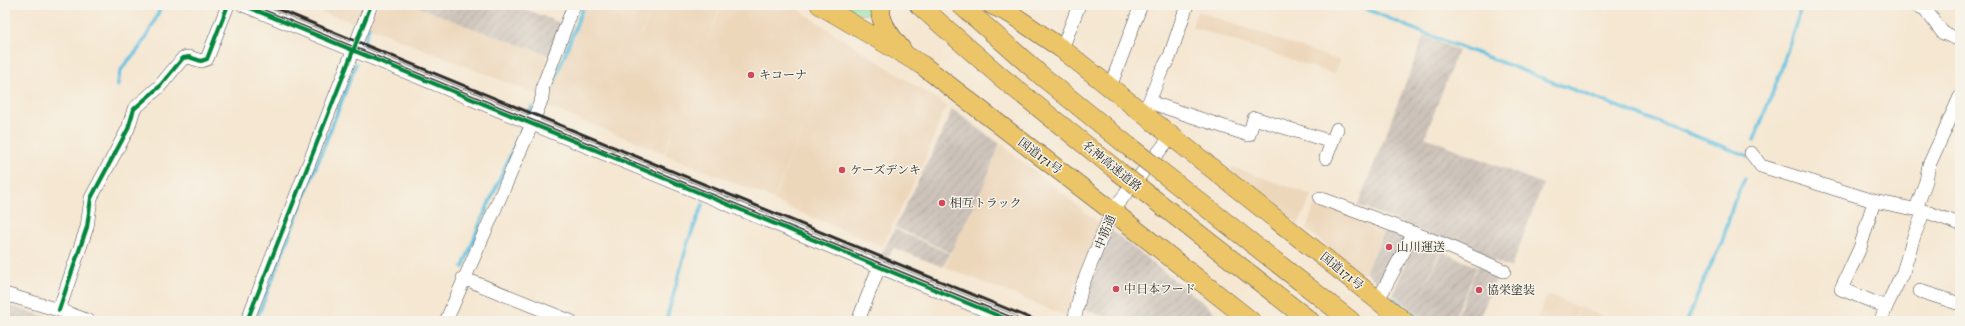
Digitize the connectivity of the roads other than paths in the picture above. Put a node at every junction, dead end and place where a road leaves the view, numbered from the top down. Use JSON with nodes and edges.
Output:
{"nodes":[{"id":1,"x":228,"y":5,"type":"edge"},
{"id":2,"x":242,"y":5,"type":"edge"},
{"id":3,"x":371,"y":5,"type":"edge"},
{"id":4,"x":574,"y":5,"type":"edge"},
{"id":5,"x":820,"y":5,"type":"edge"},
{"id":6,"x":882,"y":5,"type":"edge"},
{"id":7,"x":919,"y":5,"type":"edge"},
{"id":8,"x":961,"y":5,"type":"edge"},
{"id":9,"x":992,"y":5,"type":"edge"},
{"id":10,"x":1079,"y":5,"type":"edge"},
{"id":11,"x":1141,"y":5,"type":"edge"},
{"id":12,"x":1187,"y":5,"type":"edge"},
{"id":13,"x":1915,"y":5,"type":"edge"},
{"id":14,"x":1960,"y":40,"type":"edge"},
{"id":15,"x":1062,"y":49,"type":"junction"},
{"id":16,"x":352,"y":50,"type":"junction"},
{"id":17,"x":907,"y":56,"type":"junction"},
{"id":18,"x":1110,"y":87,"type":"junction"},
{"id":19,"x":1960,"y":97,"type":"edge"},
{"id":20,"x":1145,"y":107,"type":"junction"},
{"id":21,"x":527,"y":122,"type":"junction"},
{"id":22,"x":1337,"y":128,"type":"dead end"},
{"id":23,"x":1172,"y":135,"type":"junction"},
{"id":24,"x":1332,"y":142,"type":"junction"},
{"id":25,"x":1751,"y":153,"type":"dead end"},
{"id":26,"x":1326,"y":158,"type":"dead end"},
{"id":27,"x":1320,"y":198,"type":"dead end"},
{"id":28,"x":1874,"y":201,"type":"junction"},
{"id":29,"x":1920,"y":210,"type":"junction"},
{"id":30,"x":1112,"y":211,"type":"junction"},
{"id":31,"x":1960,"y":224,"type":"edge"},
{"id":32,"x":1413,"y":234,"type":"junction"},
{"id":33,"x":879,"y":268,"type":"junction"},
{"id":34,"x":1504,"y":271,"type":"dead end"},
{"id":35,"x":463,"y":278,"type":"junction"},
{"id":36,"x":1920,"y":291,"type":"dead end"},
{"id":37,"x":5,"y":294,"type":"edge"},
{"id":38,"x":1378,"y":300,"type":"junction"},
{"id":39,"x":1960,"y":304,"type":"edge"},
{"id":40,"x":1886,"y":307,"type":"junction"},
{"id":41,"x":62,"y":314,"type":"edge"},
{"id":42,"x":88,"y":321,"type":"edge"},
{"id":43,"x":247,"y":321,"type":"edge"},
{"id":44,"x":446,"y":321,"type":"edge"},
{"id":45,"x":570,"y":321,"type":"edge"},
{"id":46,"x":858,"y":321,"type":"edge"},
{"id":47,"x":1011,"y":321,"type":"edge"},
{"id":48,"x":1074,"y":321,"type":"edge"},
{"id":49,"x":1251,"y":321,"type":"edge"},
{"id":50,"x":1310,"y":321,"type":"edge"},
{"id":51,"x":1351,"y":321,"type":"edge"},
{"id":52,"x":1404,"y":321,"type":"edge"},
{"id":53,"x":1881,"y":321,"type":"edge"}],
"edges":[{"from":1,"to":41,"type":"street"},
{"from":2,"to":16,"type":"street"},
{"from":3,"to":16,"type":"street"},
{"from":4,"to":21,"type":"street"},
{"from":5,"to":17,"type":"highway","name":"国道171号"},
{"from":6,"to":17,"type":"highway"},
{"from":7,"to":50,"type":"highway","name":"名神高速道路","bridge":true},
{"from":8,"to":51,"type":"highway","name":"名神高速道路","bridge":true},
{"from":9,"to":15,"type":"highway","name":"国道171号"},
{"from":10,"to":15,"type":"street"},
{"from":11,"to":18,"type":"street"},
{"from":12,"to":20,"type":"street"},
{"from":13,"to":14,"type":"street"},
{"from":15,"to":18,"type":"highway","name":"国道171号"},
{"from":16,"to":21,"type":"street"},
{"from":16,"to":43,"type":"street"},
{"from":17,"to":30,"type":"highway","name":"国道171号"},
{"from":18,"to":20,"type":"highway","name":"国道171号"},
{"from":19,"to":29,"type":"street"},
{"from":20,"to":23,"type":"highway","name":"国道171号"},
{"from":20,"to":24,"type":"street"},
{"from":21,"to":33,"type":"street"},
{"from":21,"to":35,"type":"street"},
{"from":22,"to":24,"type":"street"},
{"from":23,"to":30,"type":"street","name":"中筋通"},
{"from":23,"to":38,"type":"highway","name":"国道171号"},
{"from":24,"to":26,"type":"street"},
{"from":25,"to":28,"type":"street"},
{"from":27,"to":32,"type":"street"},
{"from":28,"to":29,"type":"street"},
{"from":28,"to":40,"type":"street"},
{"from":29,"to":31,"type":"street"},
{"from":29,"to":40,"type":"street"},
{"from":30,"to":48,"type":"street","name":"中筋通"},
{"from":30,"to":49,"type":"highway","name":"国道171号"},
{"from":32,"to":34,"type":"street"},
{"from":32,"to":38,"type":"street"},
{"from":33,"to":46,"type":"street"},
{"from":33,"to":47,"type":"street"},
{"from":35,"to":44,"type":"street"},
{"from":35,"to":45,"type":"street"},
{"from":36,"to":39,"type":"street"},
{"from":37,"to":41,"type":"street"},
{"from":38,"to":52,"type":"highway","name":"国道171号"},
{"from":40,"to":53,"type":"street"},
{"from":41,"to":42,"type":"street"}]}
